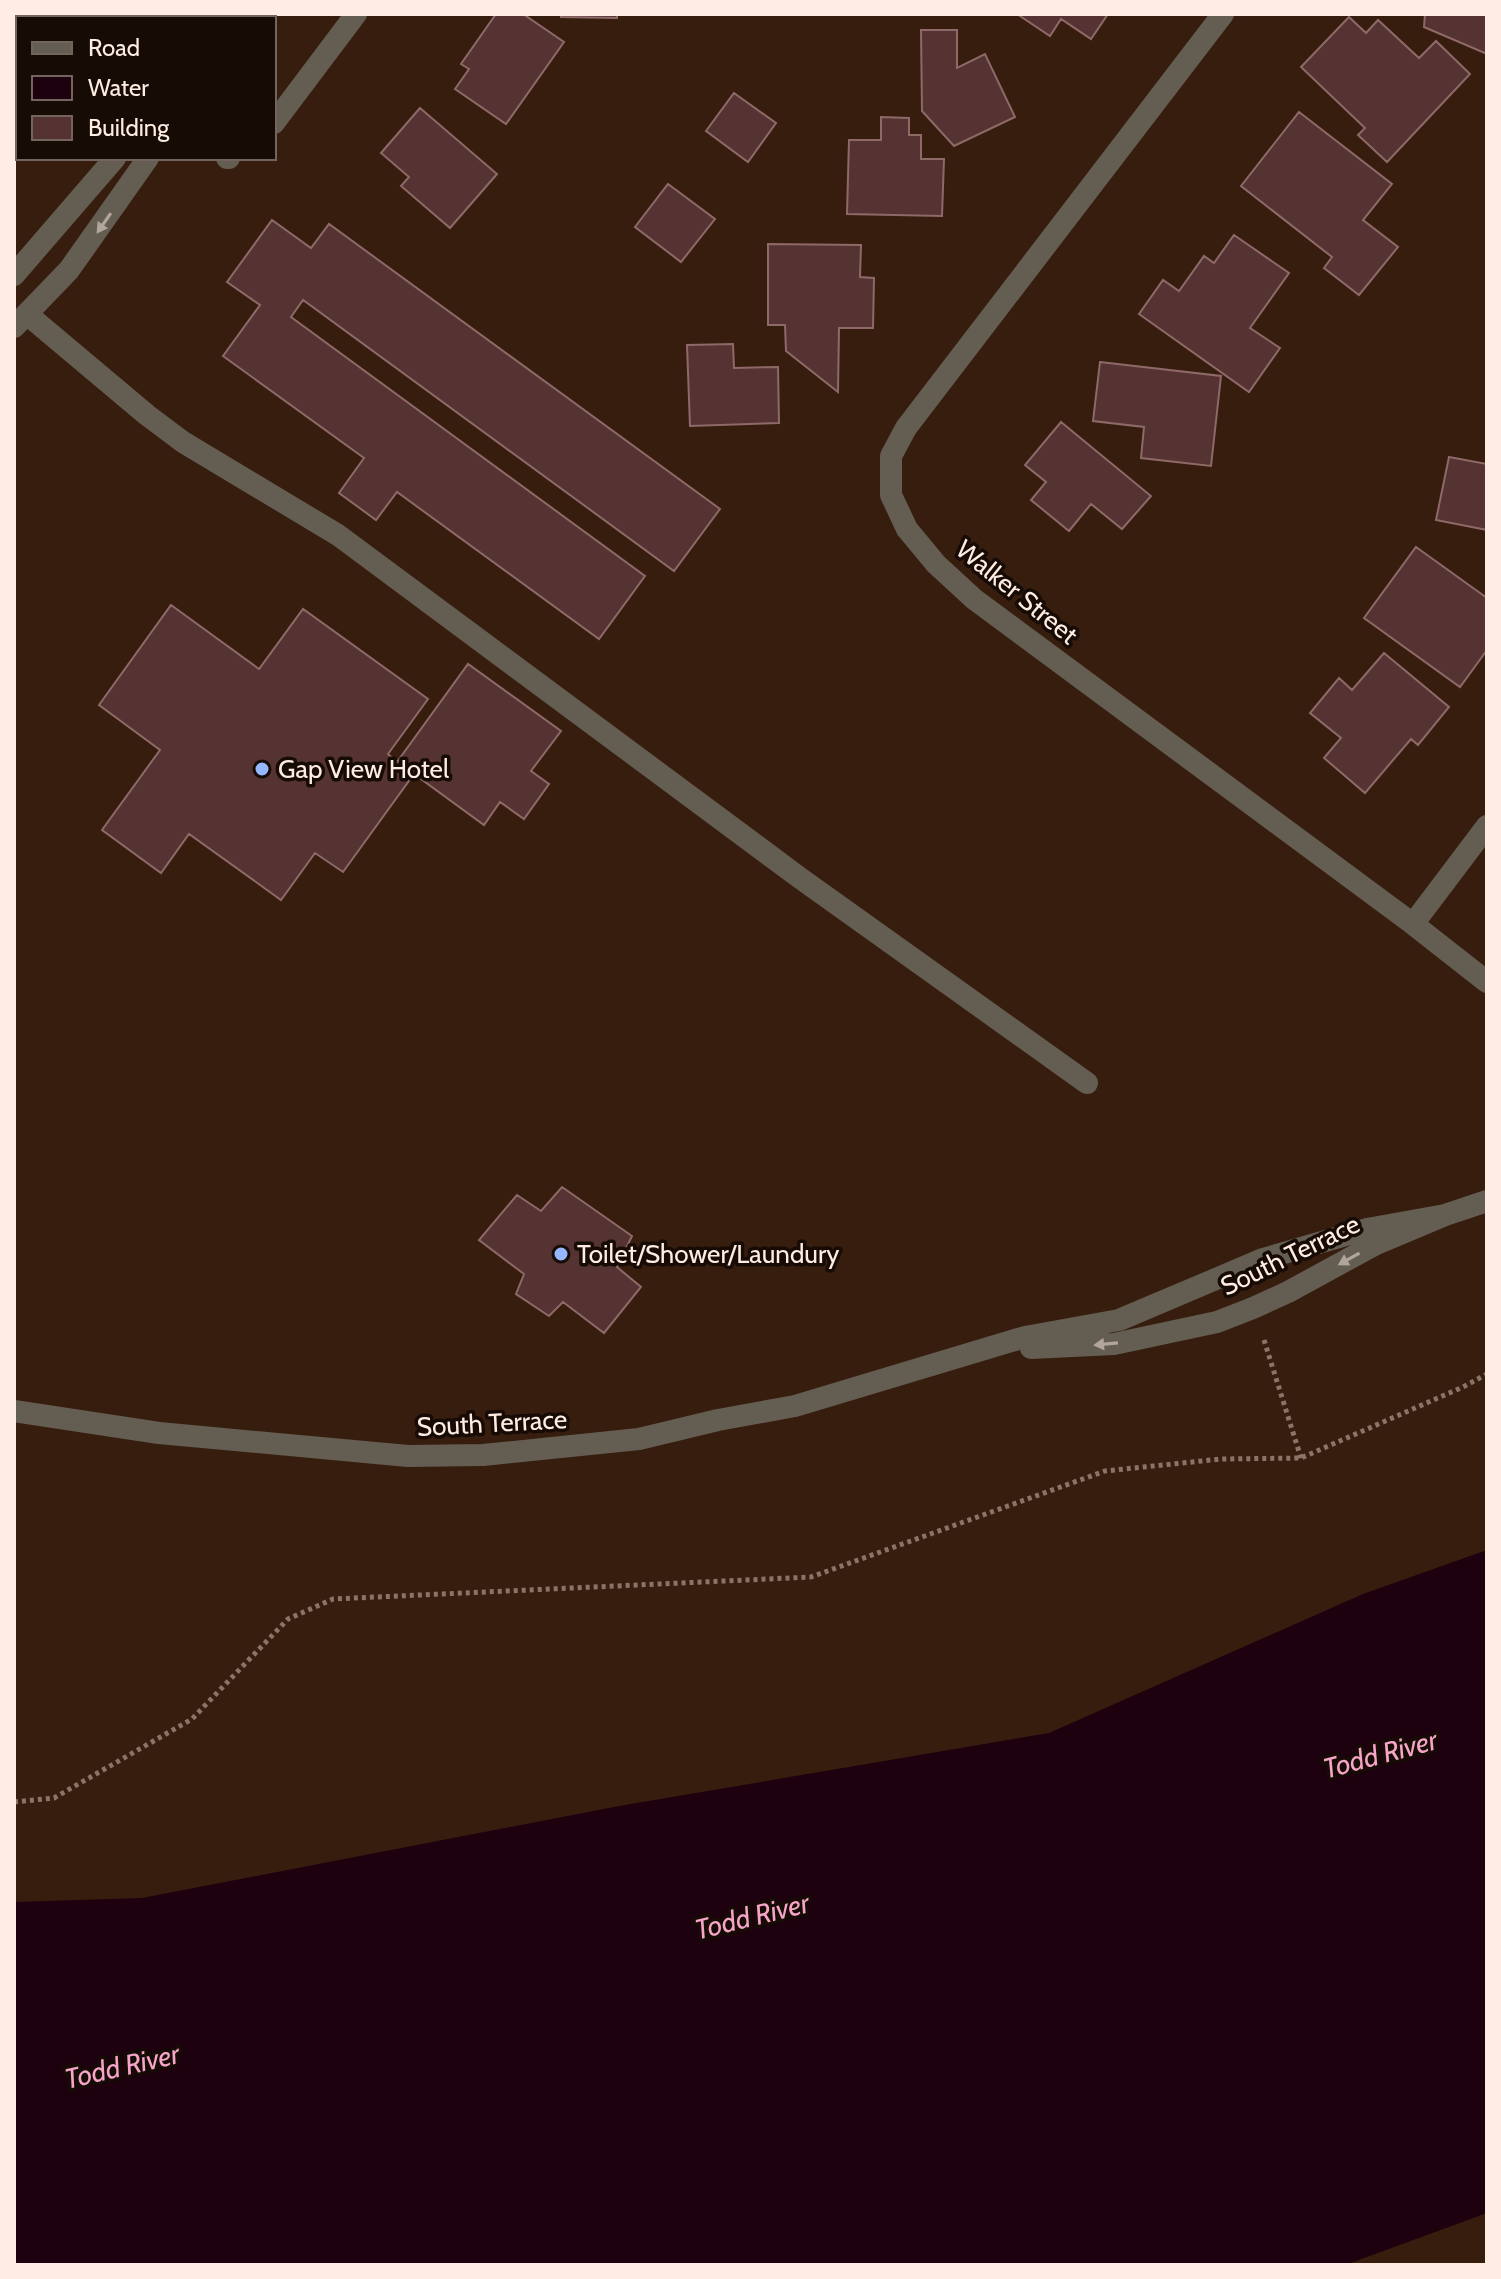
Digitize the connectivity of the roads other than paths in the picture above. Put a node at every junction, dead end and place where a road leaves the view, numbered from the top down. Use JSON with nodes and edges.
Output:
{"nodes":[{"id":1,"x":356,"y":14,"type":"edge"},
{"id":2,"x":1223,"y":14,"type":"edge"},
{"id":3,"x":276,"y":120,"type":"edge"},
{"id":4,"x":113,"y":160,"type":"edge"},
{"id":5,"x":147,"y":160,"type":"edge"},
{"id":6,"x":14,"y":275,"type":"edge"},
{"id":7,"x":19,"y":315,"type":"edge"},
{"id":8,"x":1487,"y":826,"type":"edge"},
{"id":9,"x":1413,"y":924,"type":"junction"},
{"id":10,"x":1487,"y":982,"type":"edge"},
{"id":11,"x":1087,"y":1083,"type":"dead end"},
{"id":12,"x":1487,"y":1201,"type":"edge"},
{"id":13,"x":1445,"y":1215,"type":"junction"},
{"id":14,"x":966,"y":1356,"type":"junction"},
{"id":15,"x":14,"y":1411,"type":"edge"}],
"edges":[{"from":1,"to":3,"type":"street"},
{"from":2,"to":9,"type":"street","name":"Walker Street"},
{"from":4,"to":6,"type":"street"},
{"from":5,"to":7,"type":"street","one_way":true},
{"from":7,"to":11,"type":"street"},
{"from":8,"to":9,"type":"street"},
{"from":9,"to":10,"type":"street","name":"Walker Street"},
{"from":12,"to":13,"type":"street","name":"South Terrace"},
{"from":13,"to":14,"type":"street","name":"South Terrace"},
{"from":13,"to":14,"type":"street","name":"South Terrace","one_way":true},
{"from":14,"to":15,"type":"street","name":"South Terrace"}]}
